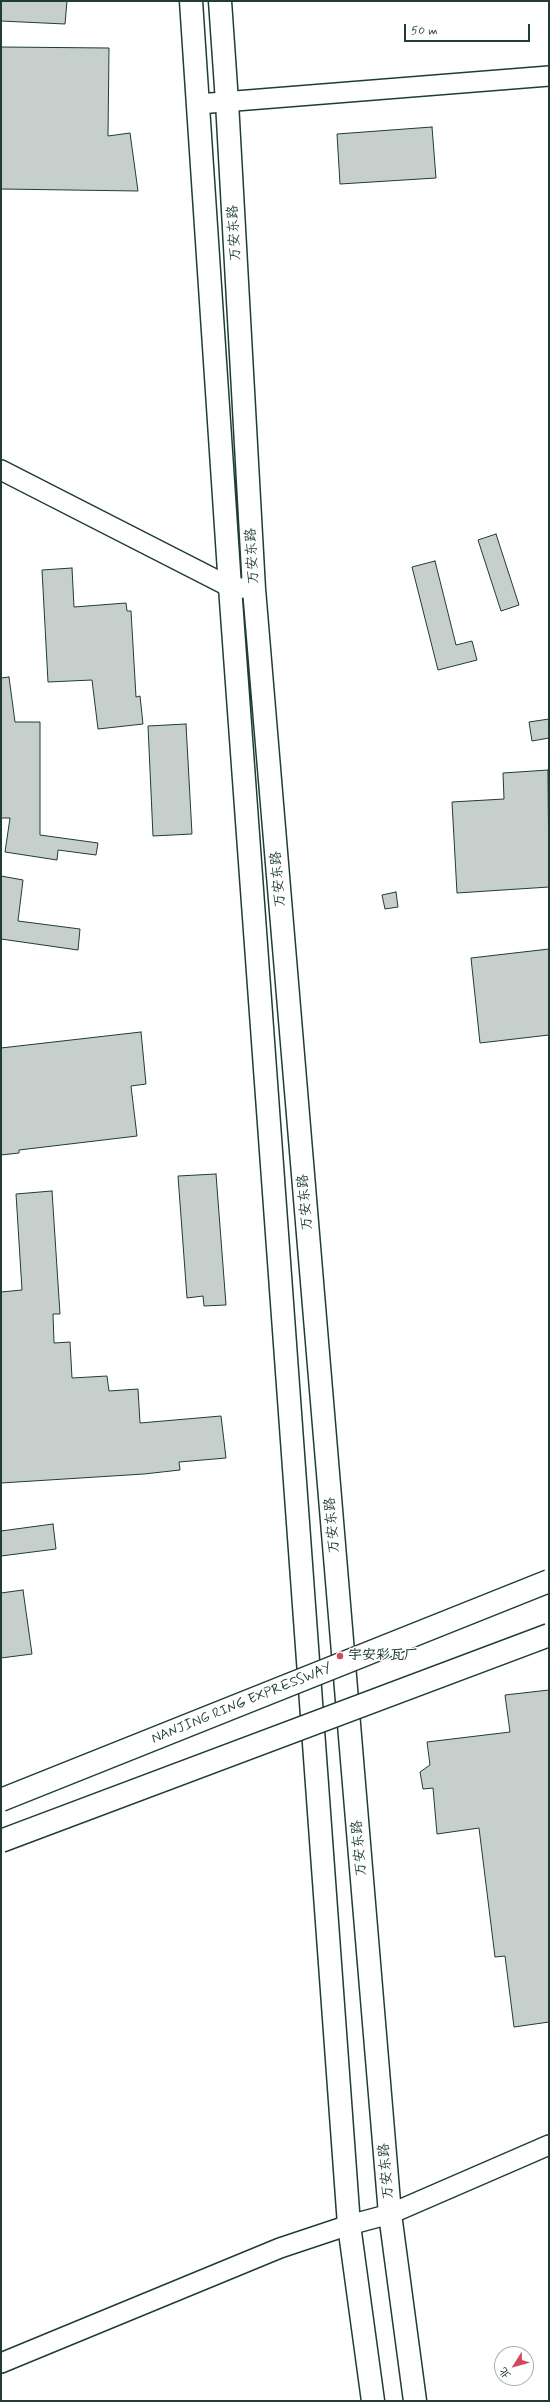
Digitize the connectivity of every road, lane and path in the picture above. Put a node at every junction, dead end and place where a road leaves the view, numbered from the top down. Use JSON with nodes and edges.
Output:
{"nodes":[{"id":1,"x":191,"y":1,"type":"edge"},
{"id":2,"x":220,"y":1,"type":"edge"},
{"id":3,"x":549,"y":76,"type":"edge"},
{"id":4,"x":228,"y":102,"type":"junction"},
{"id":5,"x":198,"y":104,"type":"junction"},
{"id":6,"x":1,"y":470,"type":"edge"},
{"id":7,"x":230,"y":587,"type":"junction"},
{"id":8,"x":254,"y":589,"type":"junction"},
{"id":9,"x":549,"y":1581,"type":"edge"},
{"id":10,"x":549,"y":1635,"type":"edge"},
{"id":11,"x":1,"y":1800,"type":"edge"},
{"id":12,"x":1,"y":1841,"type":"edge"},
{"id":13,"x":549,"y":2145,"type":"edge"},
{"id":14,"x":390,"y":2214,"type":"junction"},
{"id":15,"x":349,"y":2225,"type":"junction"},
{"id":16,"x":1,"y":2363,"type":"edge"},
{"id":17,"x":373,"y":2401,"type":"edge"},
{"id":18,"x":415,"y":2401,"type":"edge"}],
"edges":[{"from":1,"to":5,"type":"main road","name":"万安东路"},
{"from":2,"to":4,"type":"main road","name":"万安东路"},
{"from":3,"to":4,"type":"street"},
{"from":4,"to":5,"type":"street"},
{"from":4,"to":8,"type":"main road","name":"万安东路"},
{"from":5,"to":7,"type":"main road","name":"万安东路"},
{"from":6,"to":7,"type":"street"},
{"from":7,"to":8,"type":"street"},
{"from":7,"to":15,"type":"main road","name":"万安东路"},
{"from":8,"to":14,"type":"main road","name":"万安东路"},
{"from":9,"to":11,"type":"main road","name":"NANJING RING EXPRESSWAY","bridge":true},
{"from":10,"to":12,"type":"main road","bridge":true},
{"from":13,"to":14,"type":"street"},
{"from":14,"to":15,"type":"street"},
{"from":14,"to":18,"type":"main road","name":"万安东路"},
{"from":15,"to":16,"type":"street"},
{"from":15,"to":17,"type":"main road","name":"万安东路"}]}
